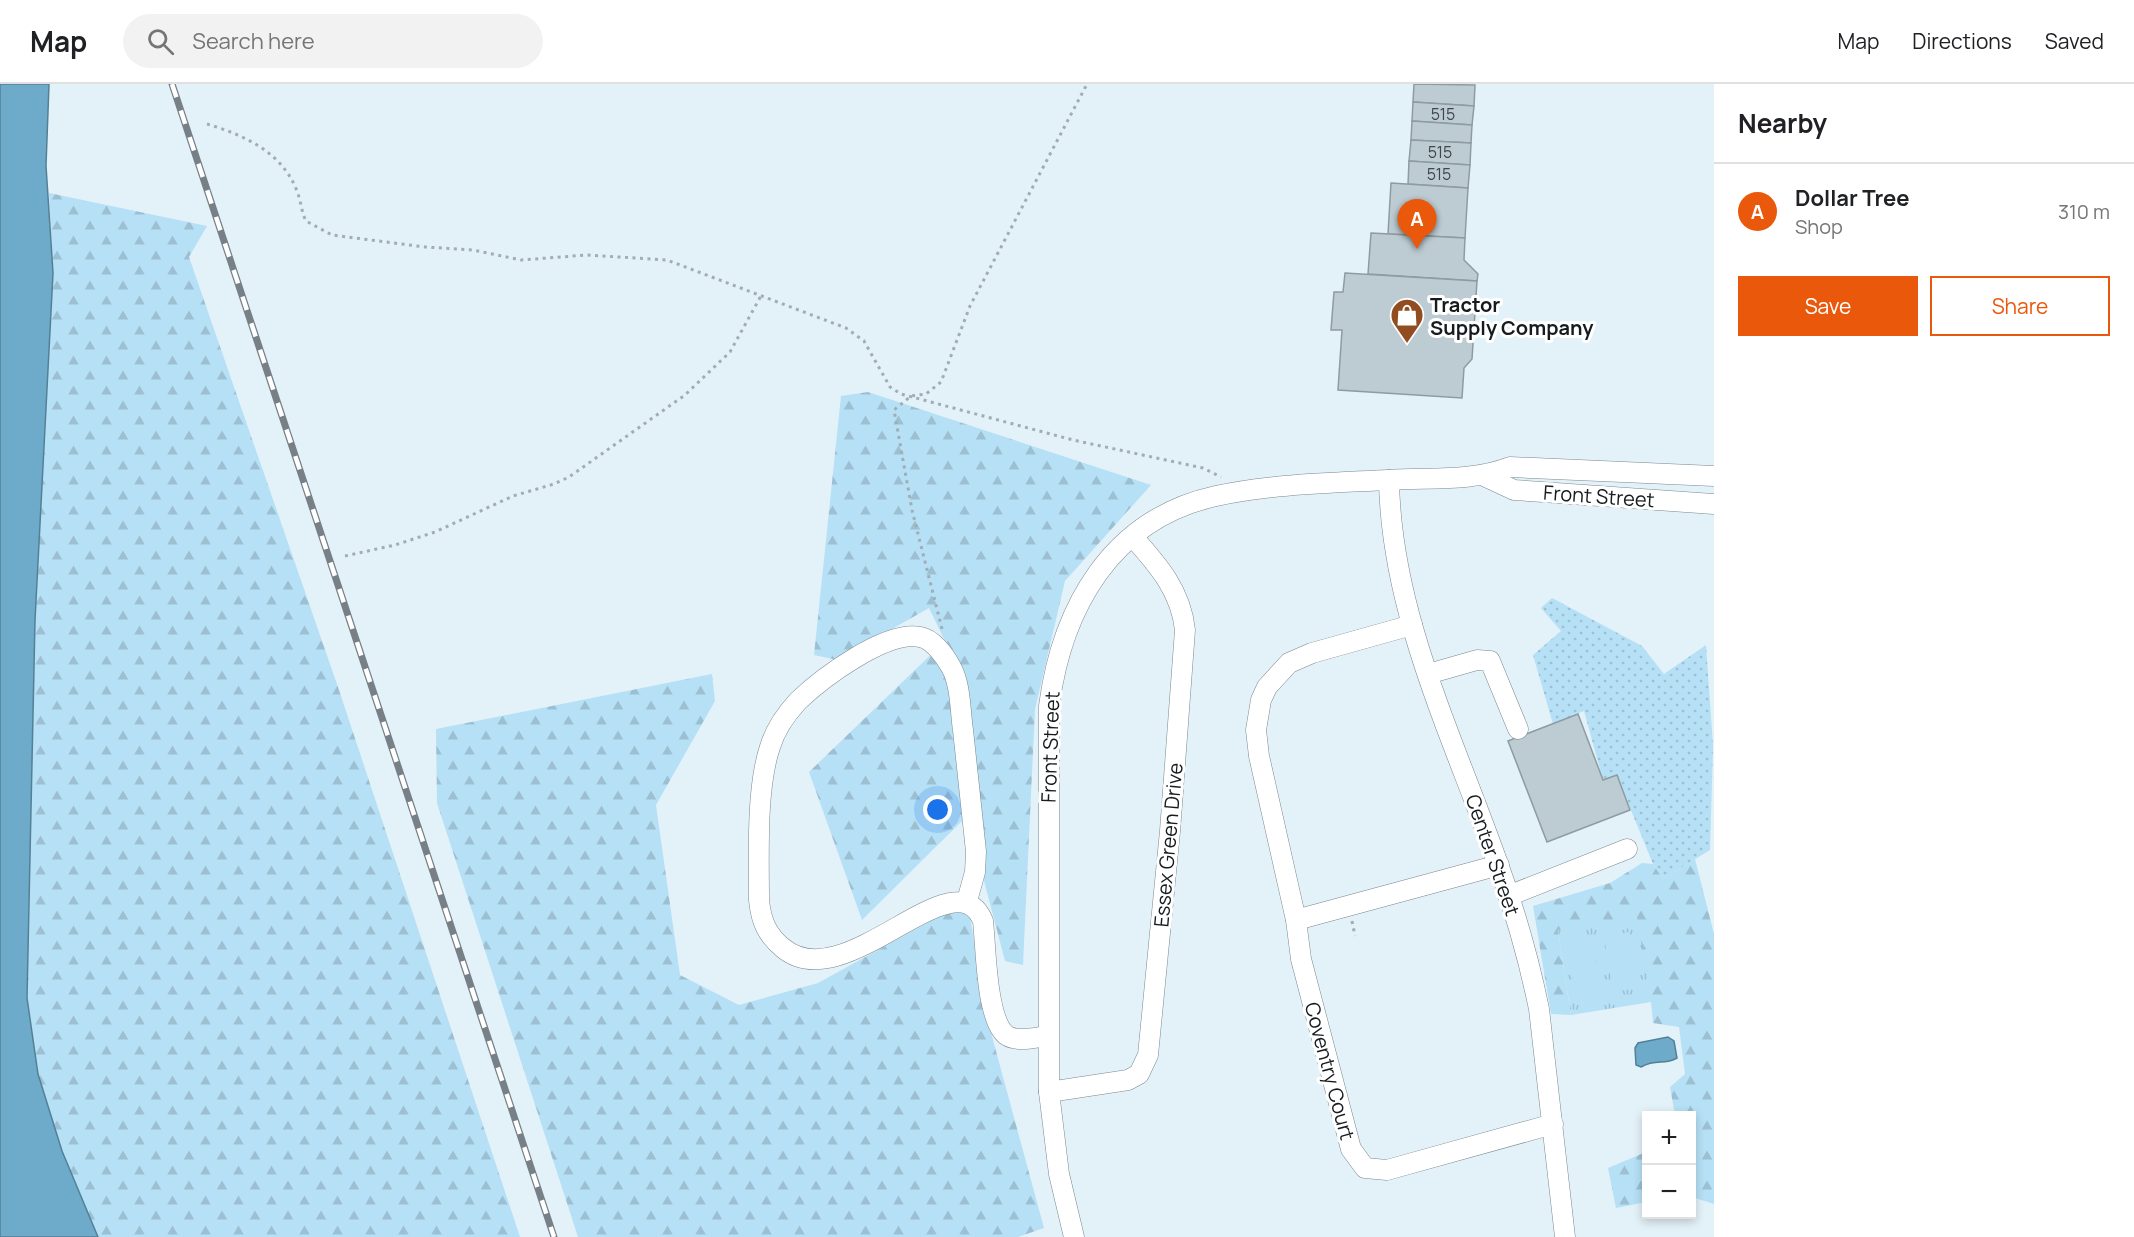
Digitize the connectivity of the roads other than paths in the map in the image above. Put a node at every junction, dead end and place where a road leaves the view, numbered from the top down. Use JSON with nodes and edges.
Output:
{"nodes":[{"id":1,"x":1714,"y":476,"type":"edge"},
{"id":2,"x":1486,"y":477,"type":"junction"},
{"id":3,"x":1389,"y":480,"type":"junction"},
{"id":4,"x":1714,"y":504,"type":"edge"},
{"id":5,"x":1133,"y":537,"type":"junction"},
{"id":6,"x":1412,"y":625,"type":"junction"},
{"id":7,"x":1428,"y":674,"type":"junction"},
{"id":8,"x":1518,"y":729,"type":"dead end"},
{"id":9,"x":1627,"y":849,"type":"dead end"},
{"id":10,"x":1499,"y":865,"type":"junction"},
{"id":11,"x":1508,"y":896,"type":"junction"},
{"id":12,"x":967,"y":901,"type":"junction"},
{"id":13,"x":1296,"y":920,"type":"junction"},
{"id":14,"x":1048,"y":1036,"type":"junction"},
{"id":15,"x":1049,"y":1092,"type":"junction"},
{"id":16,"x":1552,"y":1124,"type":"junction"},
{"id":17,"x":1074,"y":1237,"type":"edge"},
{"id":18,"x":1565,"y":1237,"type":"edge"}],
"edges":[{"from":1,"to":2,"type":"street","name":"Front Street"},
{"from":2,"to":3,"type":"street","name":"Front Street"},
{"from":2,"to":4,"type":"street","name":"Front Street"},
{"from":3,"to":5,"type":"street","name":"Front Street"},
{"from":3,"to":6,"type":"street","name":"Center Street"},
{"from":5,"to":14,"type":"street","name":"Front Street"},
{"from":5,"to":15,"type":"street","name":"Essex Green Drive"},
{"from":6,"to":7,"type":"street","name":"Center Street"},
{"from":6,"to":13,"type":"street","name":"Coventry Court"},
{"from":7,"to":8,"type":"street"},
{"from":7,"to":10,"type":"street","name":"Center Street"},
{"from":9,"to":11,"type":"street"},
{"from":10,"to":11,"type":"street","name":"Center Street"},
{"from":10,"to":13,"type":"street"},
{"from":11,"to":16,"type":"street","name":"Center Street"},
{"from":12,"to":12,"type":"street"},
{"from":12,"to":14,"type":"street"},
{"from":13,"to":16,"type":"street","name":"Coventry Court"},
{"from":14,"to":15,"type":"street","name":"Front Street"},
{"from":15,"to":17,"type":"street","name":"Front Street"},
{"from":16,"to":18,"type":"street","name":"Center Street"}]}
